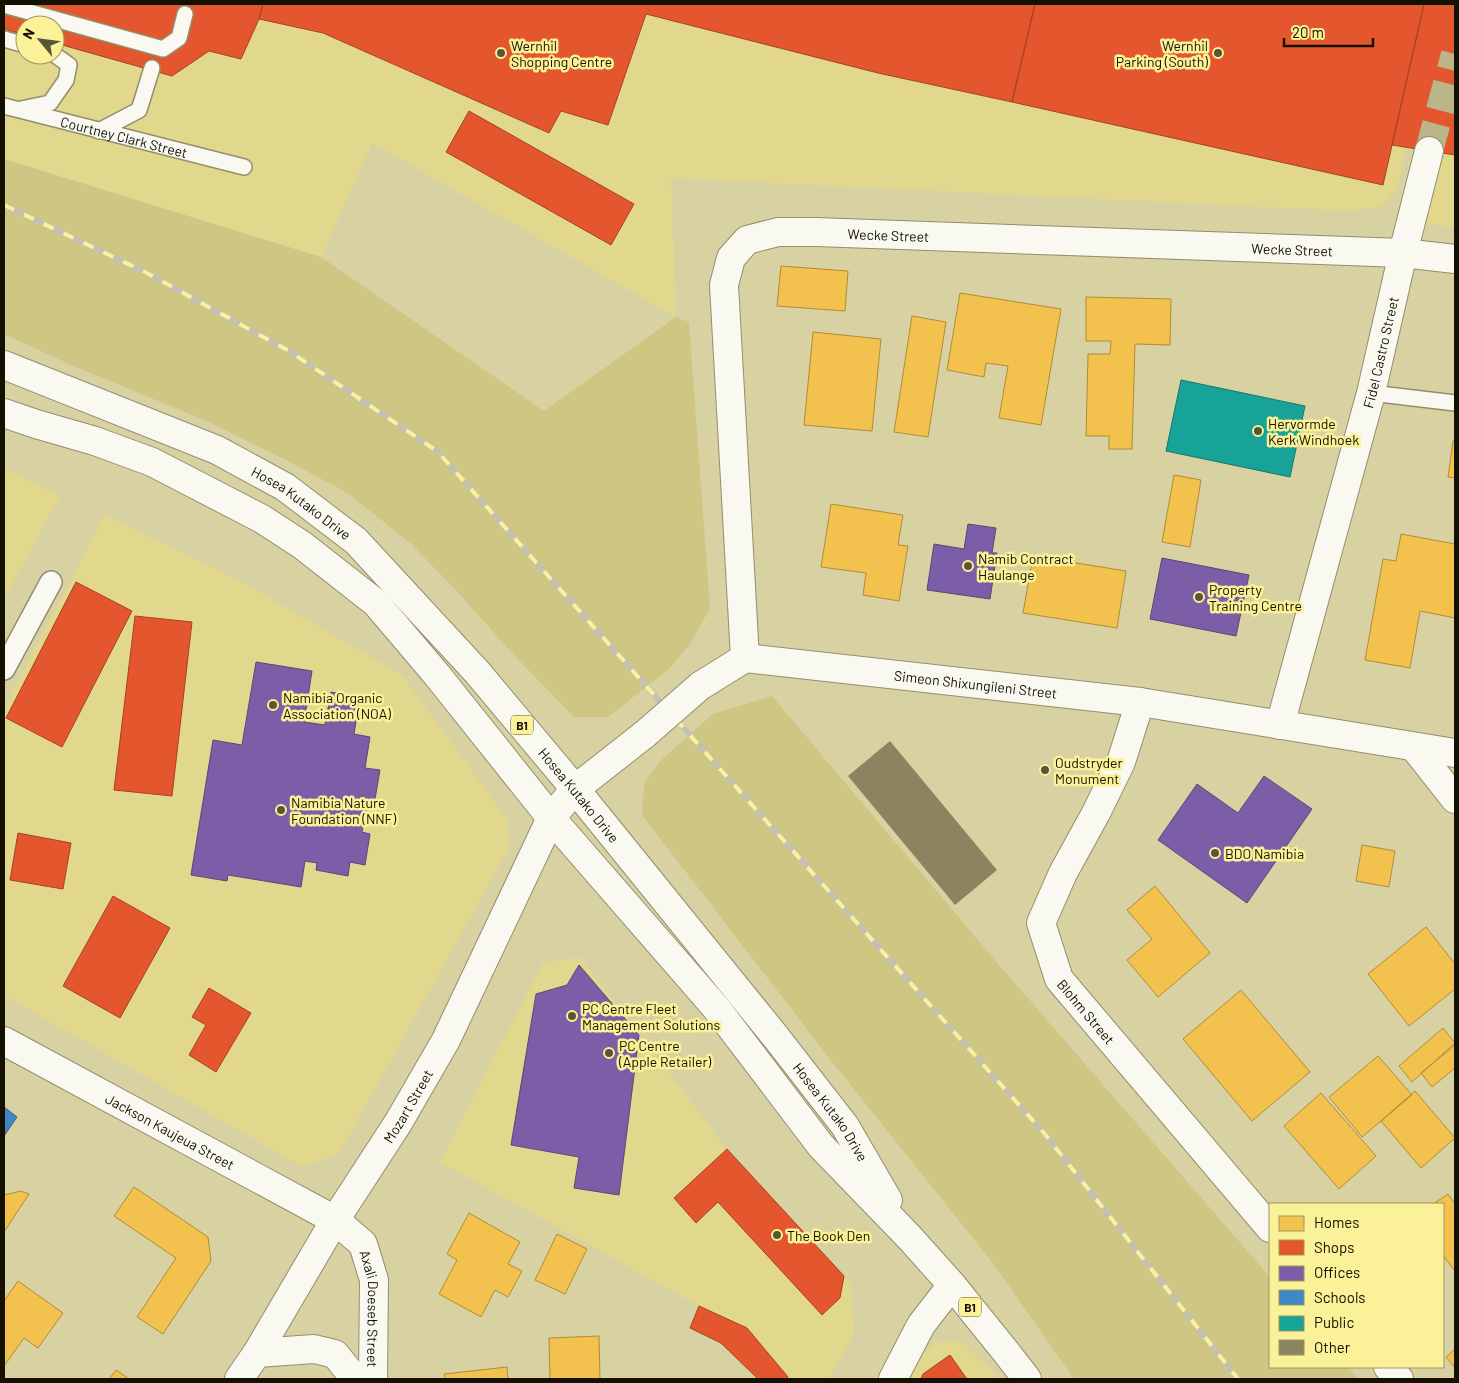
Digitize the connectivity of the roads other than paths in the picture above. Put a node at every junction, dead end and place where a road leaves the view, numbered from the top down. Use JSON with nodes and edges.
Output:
{"nodes":[{"id":1,"x":4,"y":5,"type":"edge"},
{"id":2,"x":185,"y":14,"type":"dead end"},
{"id":3,"x":65,"y":62,"type":"edge"},
{"id":4,"x":152,"y":68,"type":"dead end"},
{"id":5,"x":10,"y":108,"type":"edge"},
{"id":6,"x":99,"y":131,"type":"junction"},
{"id":7,"x":1429,"y":151,"type":"tunnel mouth"},
{"id":8,"x":244,"y":167,"type":"dead end"},
{"id":9,"x":1403,"y":253,"type":"junction"},
{"id":10,"x":1455,"y":259,"type":"edge"},
{"id":11,"x":4,"y":365,"type":"edge"},
{"id":12,"x":1371,"y":393,"type":"junction"},
{"id":13,"x":1455,"y":403,"type":"edge"},
{"id":14,"x":4,"y":413,"type":"edge"},
{"id":15,"x":51,"y":582,"type":"dead end"},
{"id":16,"x":745,"y":658,"type":"junction"},
{"id":17,"x":4,"y":669,"type":"edge"},
{"id":18,"x":1140,"y":702,"type":"junction"},
{"id":19,"x":1280,"y":725,"type":"junction"},
{"id":20,"x":1414,"y":747,"type":"junction"},
{"id":21,"x":1455,"y":753,"type":"edge"},
{"id":22,"x":575,"y":789,"type":"junction"},
{"id":23,"x":1455,"y":799,"type":"edge"},
{"id":24,"x":551,"y":818,"type":"junction"},
{"id":25,"x":4,"y":1041,"type":"edge"},
{"id":26,"x":335,"y":1220,"type":"junction"},
{"id":27,"x":1269,"y":1227,"type":"edge"},
{"id":28,"x":910,"y":1238,"type":"junction"},
{"id":29,"x":952,"y":1285,"type":"junction"},
{"id":30,"x":258,"y":1353,"type":"junction"},
{"id":31,"x":1389,"y":1368,"type":"edge"},
{"id":32,"x":239,"y":1379,"type":"edge"},
{"id":33,"x":355,"y":1379,"type":"edge"},
{"id":34,"x":373,"y":1379,"type":"edge"},
{"id":35,"x":893,"y":1379,"type":"edge"},
{"id":36,"x":1027,"y":1379,"type":"edge"},
{"id":37,"x":1399,"y":1379,"type":"edge"}],
"edges":[{"from":1,"to":2,"type":"lane"},
{"from":3,"to":5,"type":"lane"},
{"from":4,"to":6,"type":"lane"},
{"from":5,"to":6,"type":"lane","name":"Courtney Clark Street"},
{"from":6,"to":8,"type":"lane","name":"Courtney Clark Street"},
{"from":7,"to":9,"type":"street","name":"Fidel Castro Street"},
{"from":9,"to":10,"type":"street","name":"Wecke Street"},
{"from":9,"to":12,"type":"street","name":"Fidel Castro Street"},
{"from":9,"to":16,"type":"street","name":"Wecke Street"},
{"from":11,"to":22,"type":"street","name":"Hosea Kutako Drive","number":"B1"},
{"from":12,"to":13,"type":"lane"},
{"from":12,"to":19,"type":"street","name":"Fidel Castro Street"},
{"from":14,"to":24,"type":"street","name":"Hosea Kutako Drive","number":"B1"},
{"from":15,"to":17,"type":"street"},
{"from":16,"to":18,"type":"street","name":"Simeon Shixungileni Street"},
{"from":16,"to":22,"type":"street","bridge":true},
{"from":18,"to":19,"type":"street","name":"Simeon Shixungileni Street"},
{"from":18,"to":27,"type":"street","name":"Blohm Street"},
{"from":19,"to":20,"type":"street","name":"Simeon Shixungileni Street"},
{"from":20,"to":21,"type":"street","name":"Simeon Shixungileni Street"},
{"from":20,"to":23,"type":"street"},
{"from":22,"to":24,"type":"street"},
{"from":22,"to":28,"type":"street","name":"Hosea Kutako Drive","number":"B1"},
{"from":24,"to":26,"type":"street","name":"Mozart Street"},
{"from":24,"to":28,"type":"street","name":"Hosea Kutako Drive","number":"B1"},
{"from":25,"to":26,"type":"street","name":"Jackson Kaujeua Street"},
{"from":26,"to":30,"type":"street","name":"Mozart Street"},
{"from":26,"to":34,"type":"street","name":"Axali Doeseb Street"},
{"from":28,"to":29,"type":"street","name":"Hosea Kutako Drive","number":"B1"},
{"from":29,"to":35,"type":"street"},
{"from":29,"to":36,"type":"street","name":"Hosea Kutako Drive","number":"B1"},
{"from":30,"to":32,"type":"street","name":"Mozart Street"},
{"from":30,"to":33,"type":"street","name":"Axali Doeseb Street"},
{"from":31,"to":37,"type":"street"}]}
